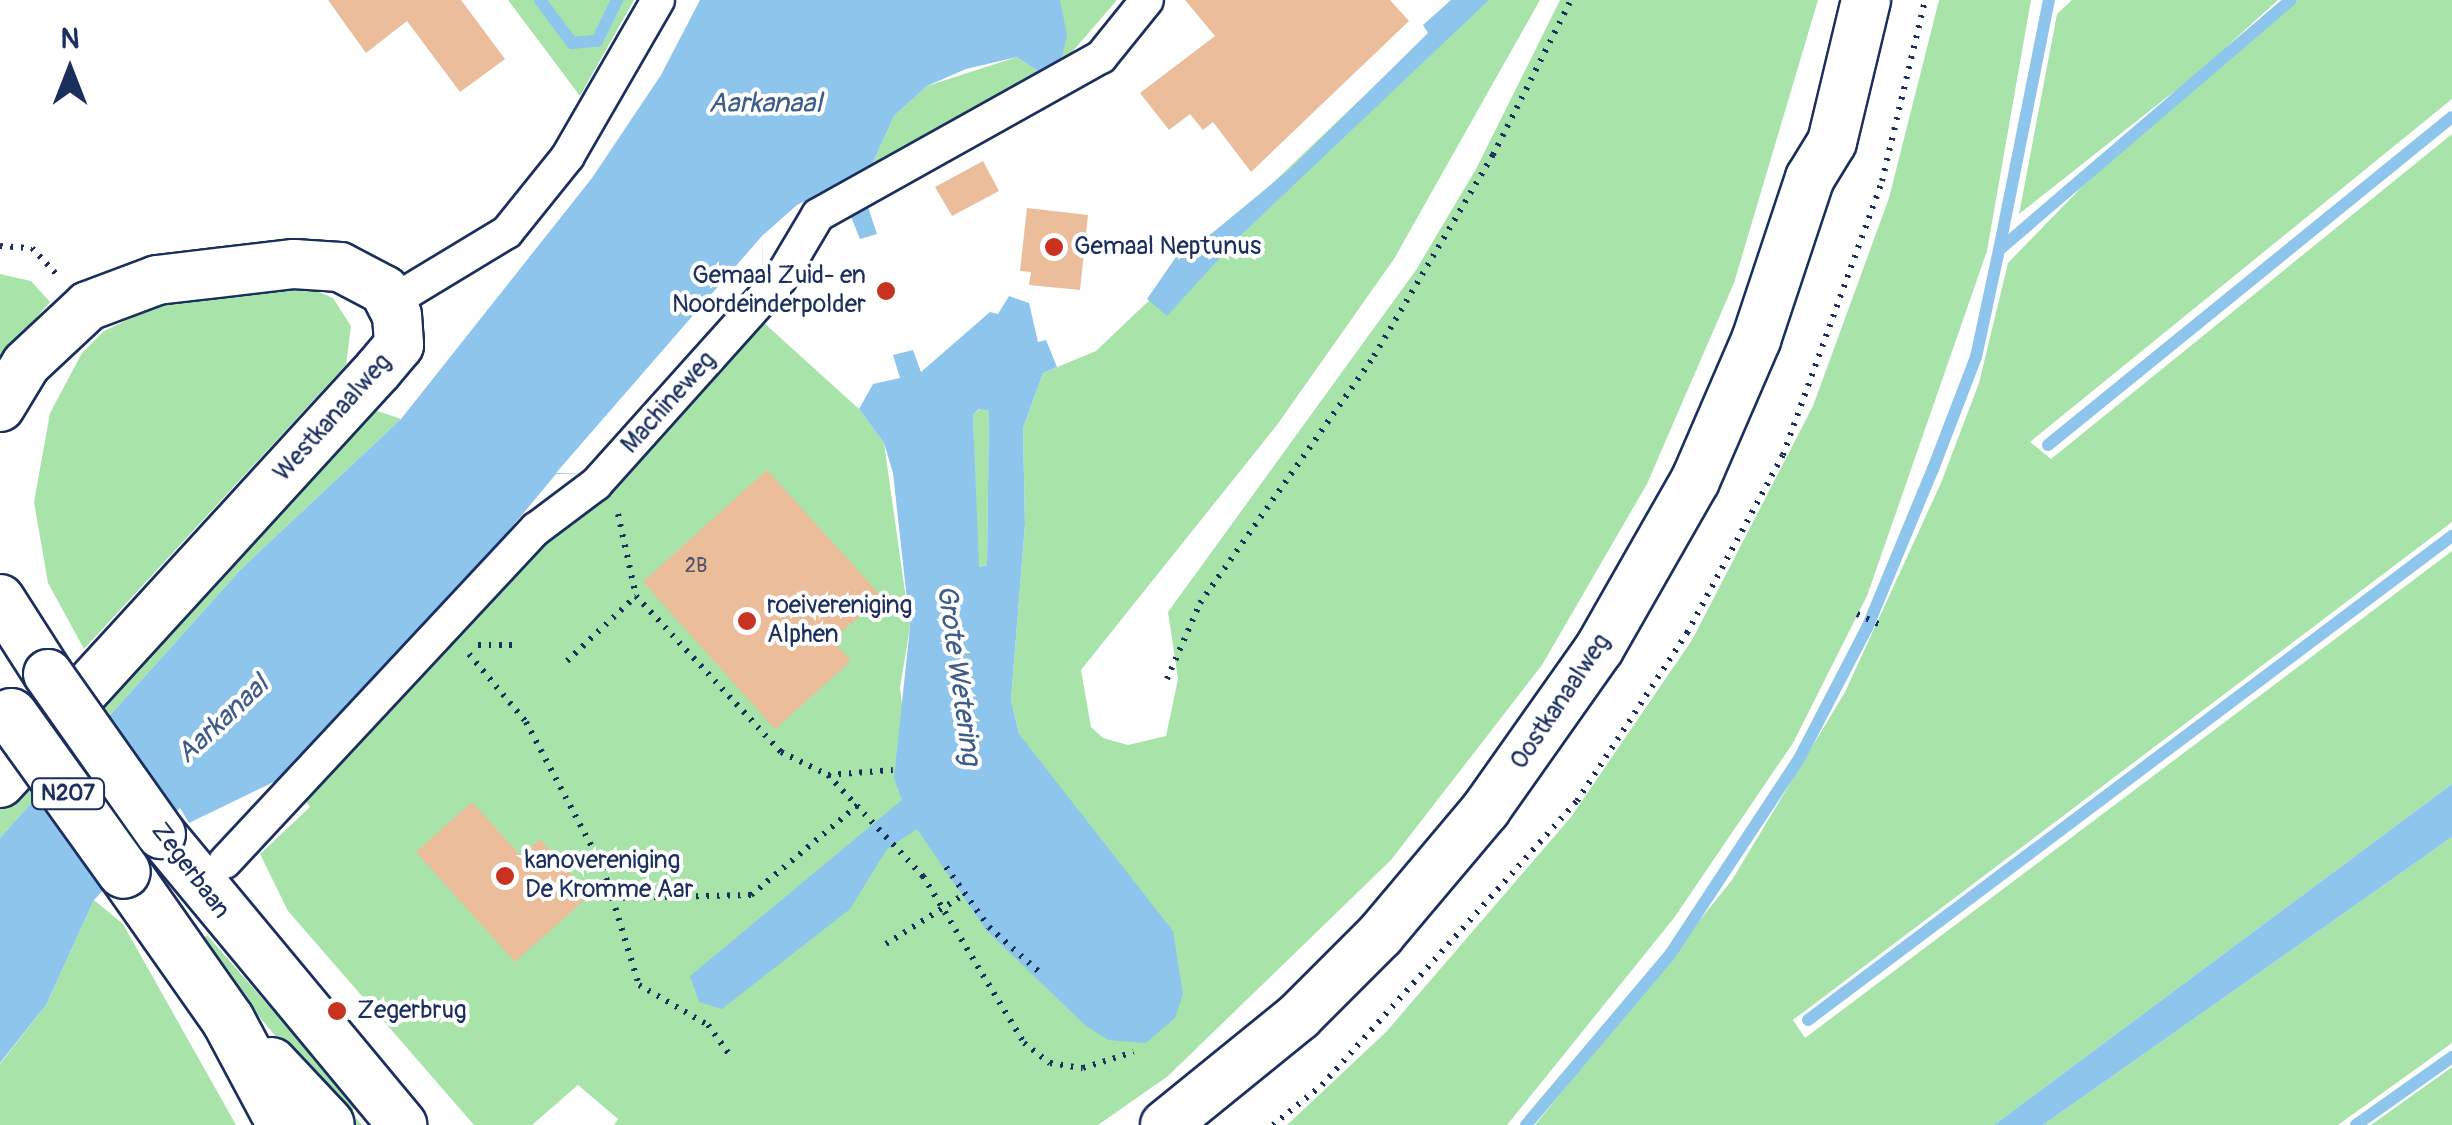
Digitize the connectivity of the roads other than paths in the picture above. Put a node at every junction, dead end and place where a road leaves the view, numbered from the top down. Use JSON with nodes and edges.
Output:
{"nodes":[{"id":1,"x":658,"y":0,"type":"edge"},
{"id":2,"x":1147,"y":0,"type":"edge"},
{"id":3,"x":1833,"y":0,"type":"edge"},
{"id":4,"x":1866,"y":0,"type":"edge"},
{"id":5,"x":1810,"y":178,"type":"junction"},
{"id":6,"x":393,"y":302,"type":"junction"},
{"id":7,"x":0,"y":407,"type":"edge"},
{"id":8,"x":0,"y":599,"type":"edge"},
{"id":9,"x":6,"y":707,"type":"edge"},
{"id":10,"x":0,"y":783,"type":"edge"},
{"id":11,"x":225,"y":862,"type":"dead end"},
{"id":12,"x":228,"y":1020,"type":"junction"},
{"id":13,"x":284,"y":1125,"type":"edge"},
{"id":14,"x":328,"y":1125,"type":"edge"},
{"id":15,"x":403,"y":1125,"type":"edge"},
{"id":16,"x":1165,"y":1125,"type":"edge"}],
"edges":[{"from":1,"to":6,"type":"street"},
{"from":2,"to":11,"type":"street","name":"Machineweg"},
{"from":3,"to":5,"type":"street","name":"Oostkanaalweg"},
{"from":4,"to":5,"type":"street","name":"Oostkanaalweg"},
{"from":5,"to":16,"type":"street","name":"Oostkanaalweg"},
{"from":6,"to":7,"type":"street"},
{"from":6,"to":10,"type":"street","name":"Westkanaalweg"},
{"from":8,"to":15,"type":"street","name":"Zegerbaan","bridge":true},
{"from":9,"to":12,"type":"main road","number":"N207","bridge":true},
{"from":12,"to":13,"type":"main road","number":"N207"},
{"from":12,"to":14,"type":"main road","number":"N207"}]}
